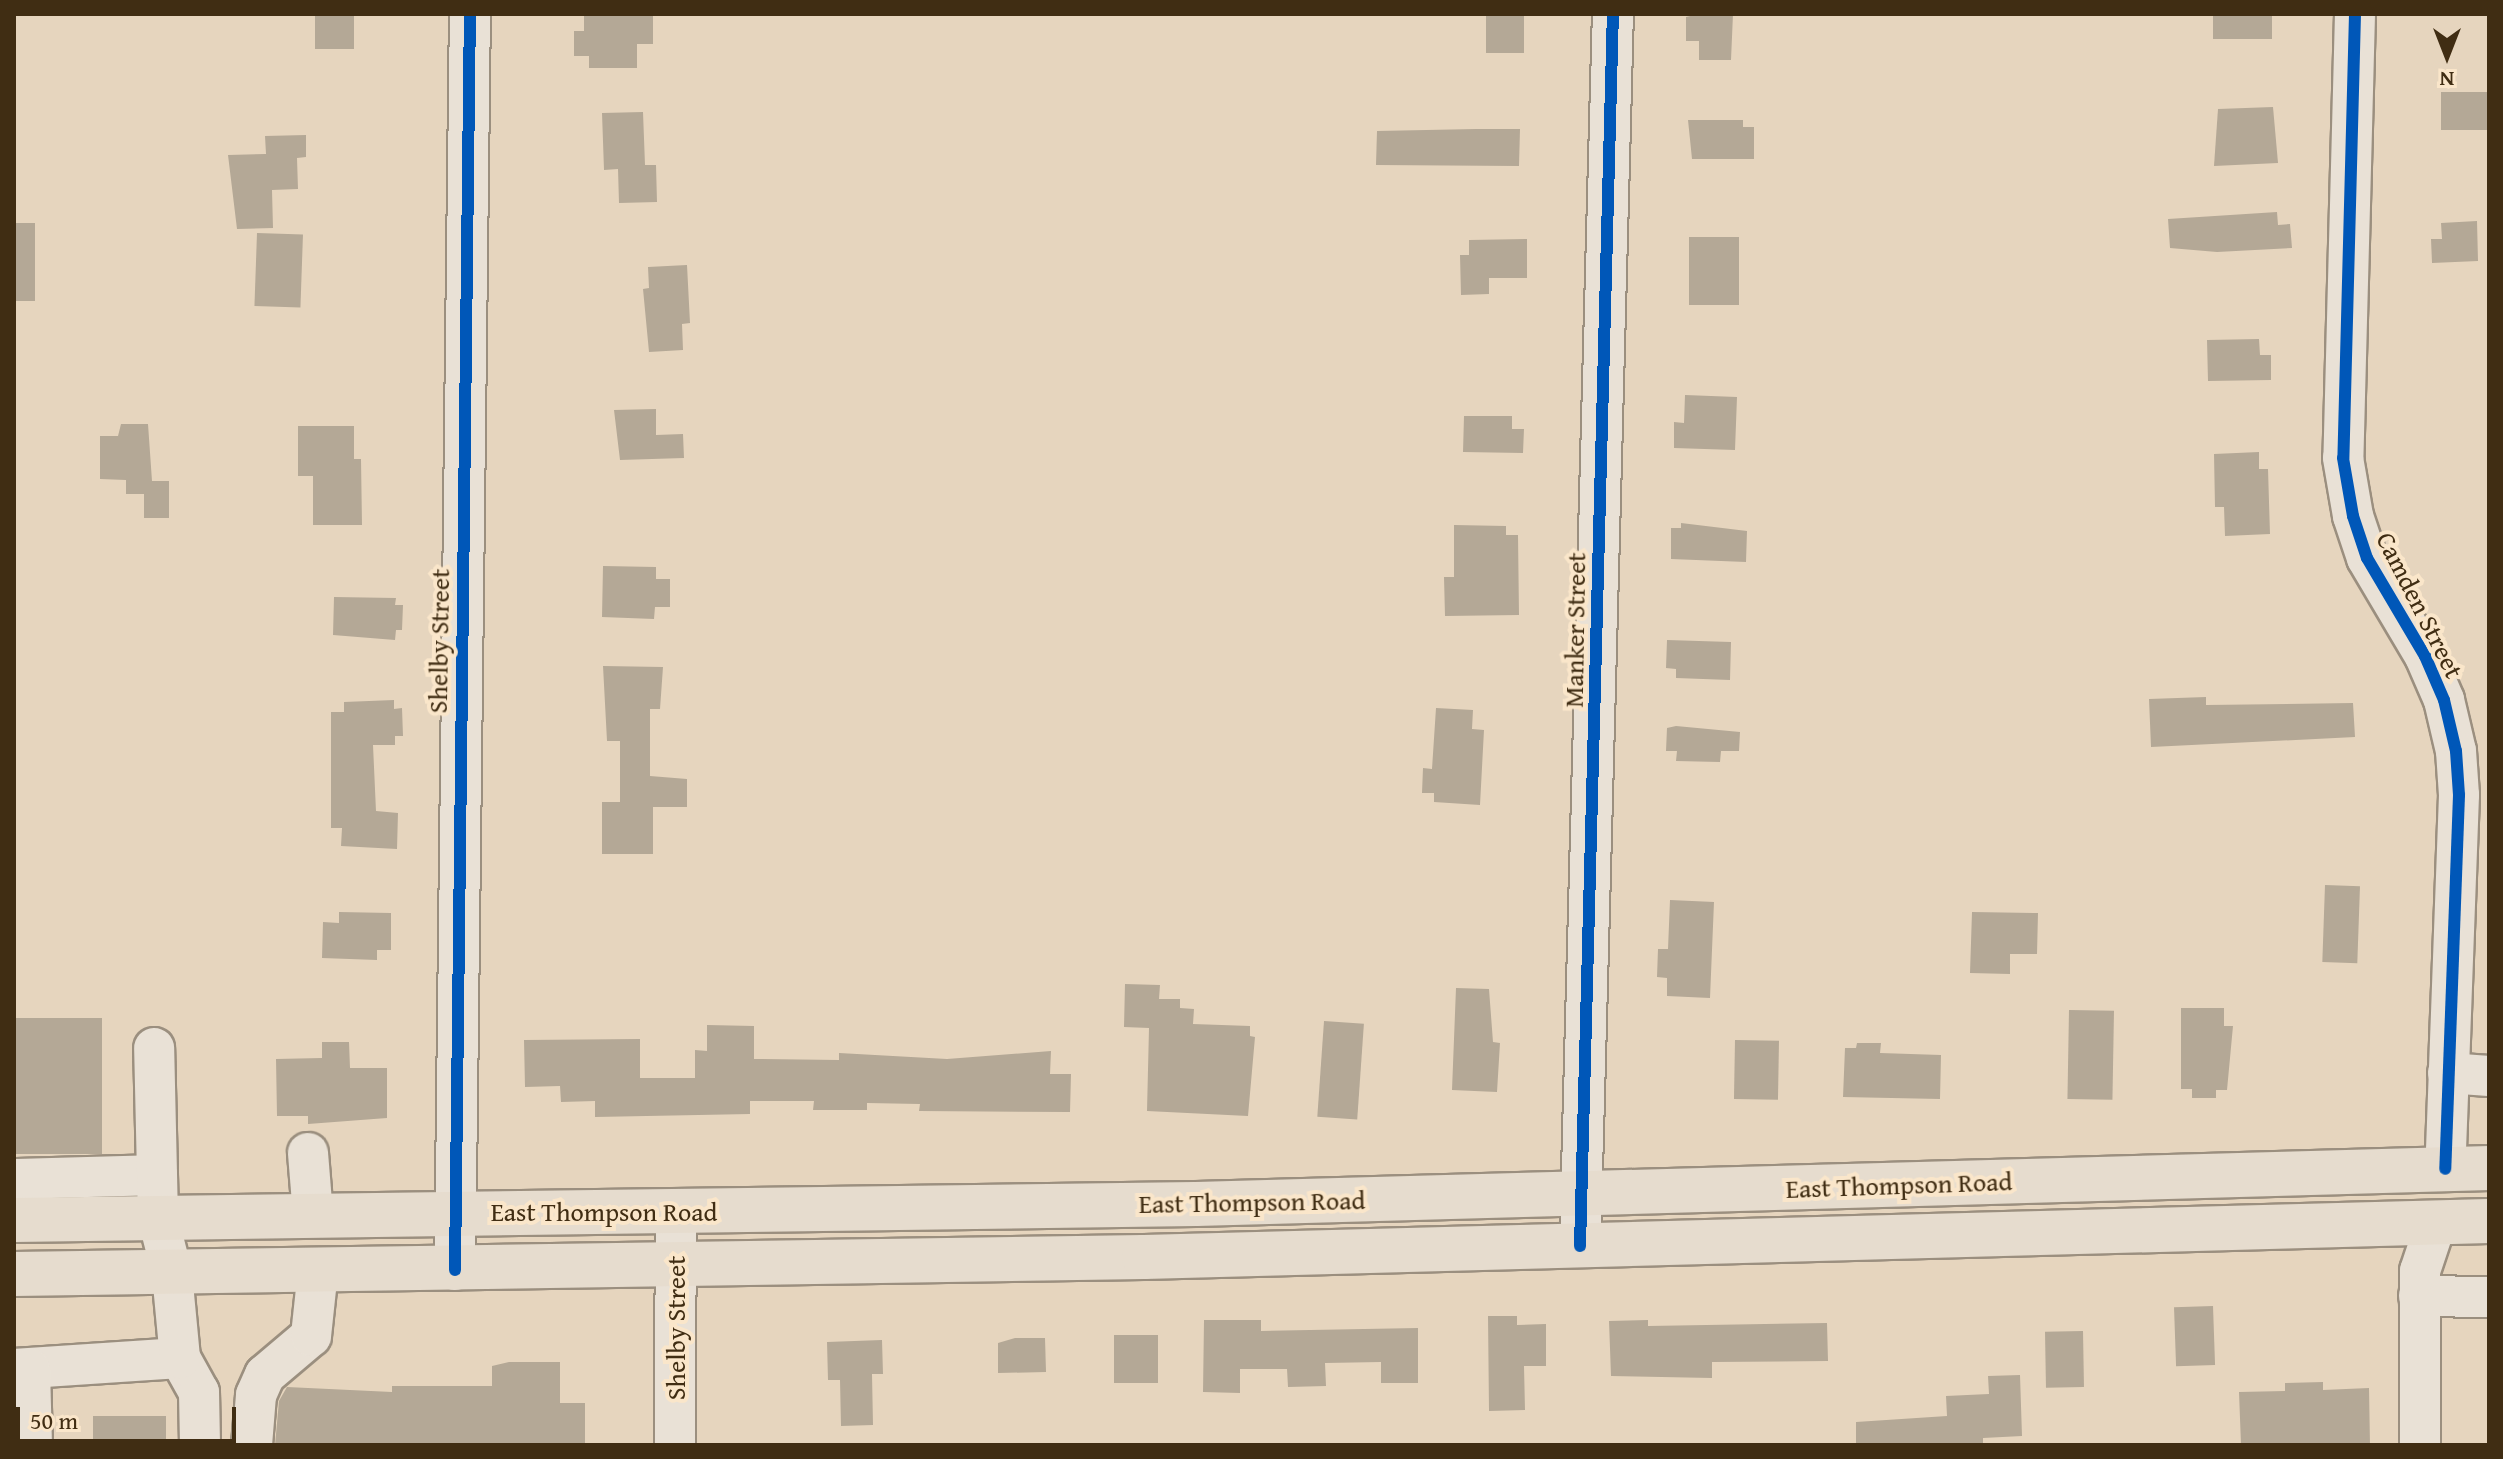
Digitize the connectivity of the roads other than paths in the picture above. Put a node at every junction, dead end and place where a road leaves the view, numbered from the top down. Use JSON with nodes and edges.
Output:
{"nodes":[{"id":1,"x":470,"y":14,"type":"edge"},
{"id":2,"x":1613,"y":14,"type":"edge"},
{"id":3,"x":2355,"y":14,"type":"edge"},
{"id":4,"x":2473,"y":844,"type":"edge"},
{"id":5,"x":154,"y":1048,"type":"dead end"},
{"id":6,"x":2448,"y":1073,"type":"junction"},
{"id":7,"x":2489,"y":1076,"type":"edge"},
{"id":8,"x":308,"y":1153,"type":"dead end"},
{"id":9,"x":2489,"y":1168,"type":"edge"},
{"id":10,"x":2445,"y":1169,"type":"junction"},
{"id":11,"x":157,"y":1175,"type":"junction"},
{"id":12,"x":14,"y":1179,"type":"edge"},
{"id":13,"x":1582,"y":1194,"type":"junction"},
{"id":14,"x":676,"y":1211,"type":"junction"},
{"id":15,"x":454,"y":1213,"type":"junction"},
{"id":16,"x":313,"y":1215,"type":"junction"},
{"id":17,"x":158,"y":1218,"type":"junction"},
{"id":18,"x":14,"y":1220,"type":"edge"},
{"id":19,"x":2489,"y":1221,"type":"edge"},
{"id":20,"x":2436,"y":1223,"type":"junction"},
{"id":21,"x":1580,"y":1246,"type":"junction"},
{"id":22,"x":676,"y":1265,"type":"junction"},
{"id":23,"x":455,"y":1270,"type":"junction"},
{"id":24,"x":318,"y":1271,"type":"junction"},
{"id":25,"x":172,"y":1273,"type":"junction"},
{"id":26,"x":14,"y":1274,"type":"edge"},
{"id":27,"x":2419,"y":1296,"type":"junction"},
{"id":28,"x":2489,"y":1297,"type":"edge"},
{"id":29,"x":180,"y":1358,"type":"junction"},
{"id":30,"x":22,"y":1369,"type":"edge"},
{"id":31,"x":32,"y":1445,"type":"edge"},
{"id":32,"x":200,"y":1445,"type":"edge"},
{"id":33,"x":252,"y":1445,"type":"edge"},
{"id":34,"x":675,"y":1445,"type":"edge"},
{"id":35,"x":2420,"y":1445,"type":"edge"}],
"edges":[{"from":1,"to":15,"type":"street","name":"Shelby Street"},
{"from":2,"to":13,"type":"street","name":"Manker Street"},
{"from":3,"to":4,"type":"street","name":"Camden Street"},
{"from":4,"to":6,"type":"street","name":"Camden Street"},
{"from":5,"to":11,"type":"street"},
{"from":6,"to":7,"type":"street"},
{"from":6,"to":10,"type":"street","name":"Camden Street"},
{"from":8,"to":16,"type":"street"},
{"from":9,"to":10,"type":"main road","name":"East Thompson Road"},
{"from":10,"to":13,"type":"main road","name":"East Thompson Road"},
{"from":10,"to":20,"type":"main road"},
{"from":11,"to":12,"type":"street"},
{"from":11,"to":17,"type":"street"},
{"from":13,"to":14,"type":"main road","name":"East Thompson Road"},
{"from":13,"to":21,"type":"street","name":"Manker Street"},
{"from":14,"to":15,"type":"main road","name":"East Thompson Road"},
{"from":14,"to":22,"type":"street","name":"Shelby Street"},
{"from":15,"to":16,"type":"main road","name":"East Thompson Road"},
{"from":15,"to":23,"type":"street","name":"Shelby Street"},
{"from":16,"to":17,"type":"main road","name":"East Thompson Road"},
{"from":17,"to":18,"type":"main road","name":"East Thompson Road"},
{"from":17,"to":25,"type":"street"},
{"from":19,"to":20,"type":"main road","name":"East Thompson Road"},
{"from":20,"to":21,"type":"main road","name":"East Thompson Road"},
{"from":20,"to":27,"type":"street"},
{"from":21,"to":22,"type":"main road","name":"East Thompson Road"},
{"from":22,"to":23,"type":"main road","name":"East Thompson Road"},
{"from":22,"to":34,"type":"street","name":"Shelby Street"},
{"from":23,"to":24,"type":"main road","name":"East Thompson Road"},
{"from":24,"to":25,"type":"main road","name":"East Thompson Road"},
{"from":24,"to":33,"type":"street"},
{"from":25,"to":26,"type":"main road","name":"East Thompson Road"},
{"from":25,"to":29,"type":"street"},
{"from":27,"to":28,"type":"street"},
{"from":27,"to":35,"type":"street"},
{"from":29,"to":30,"type":"street"},
{"from":29,"to":32,"type":"street"},
{"from":30,"to":31,"type":"street"}]}
